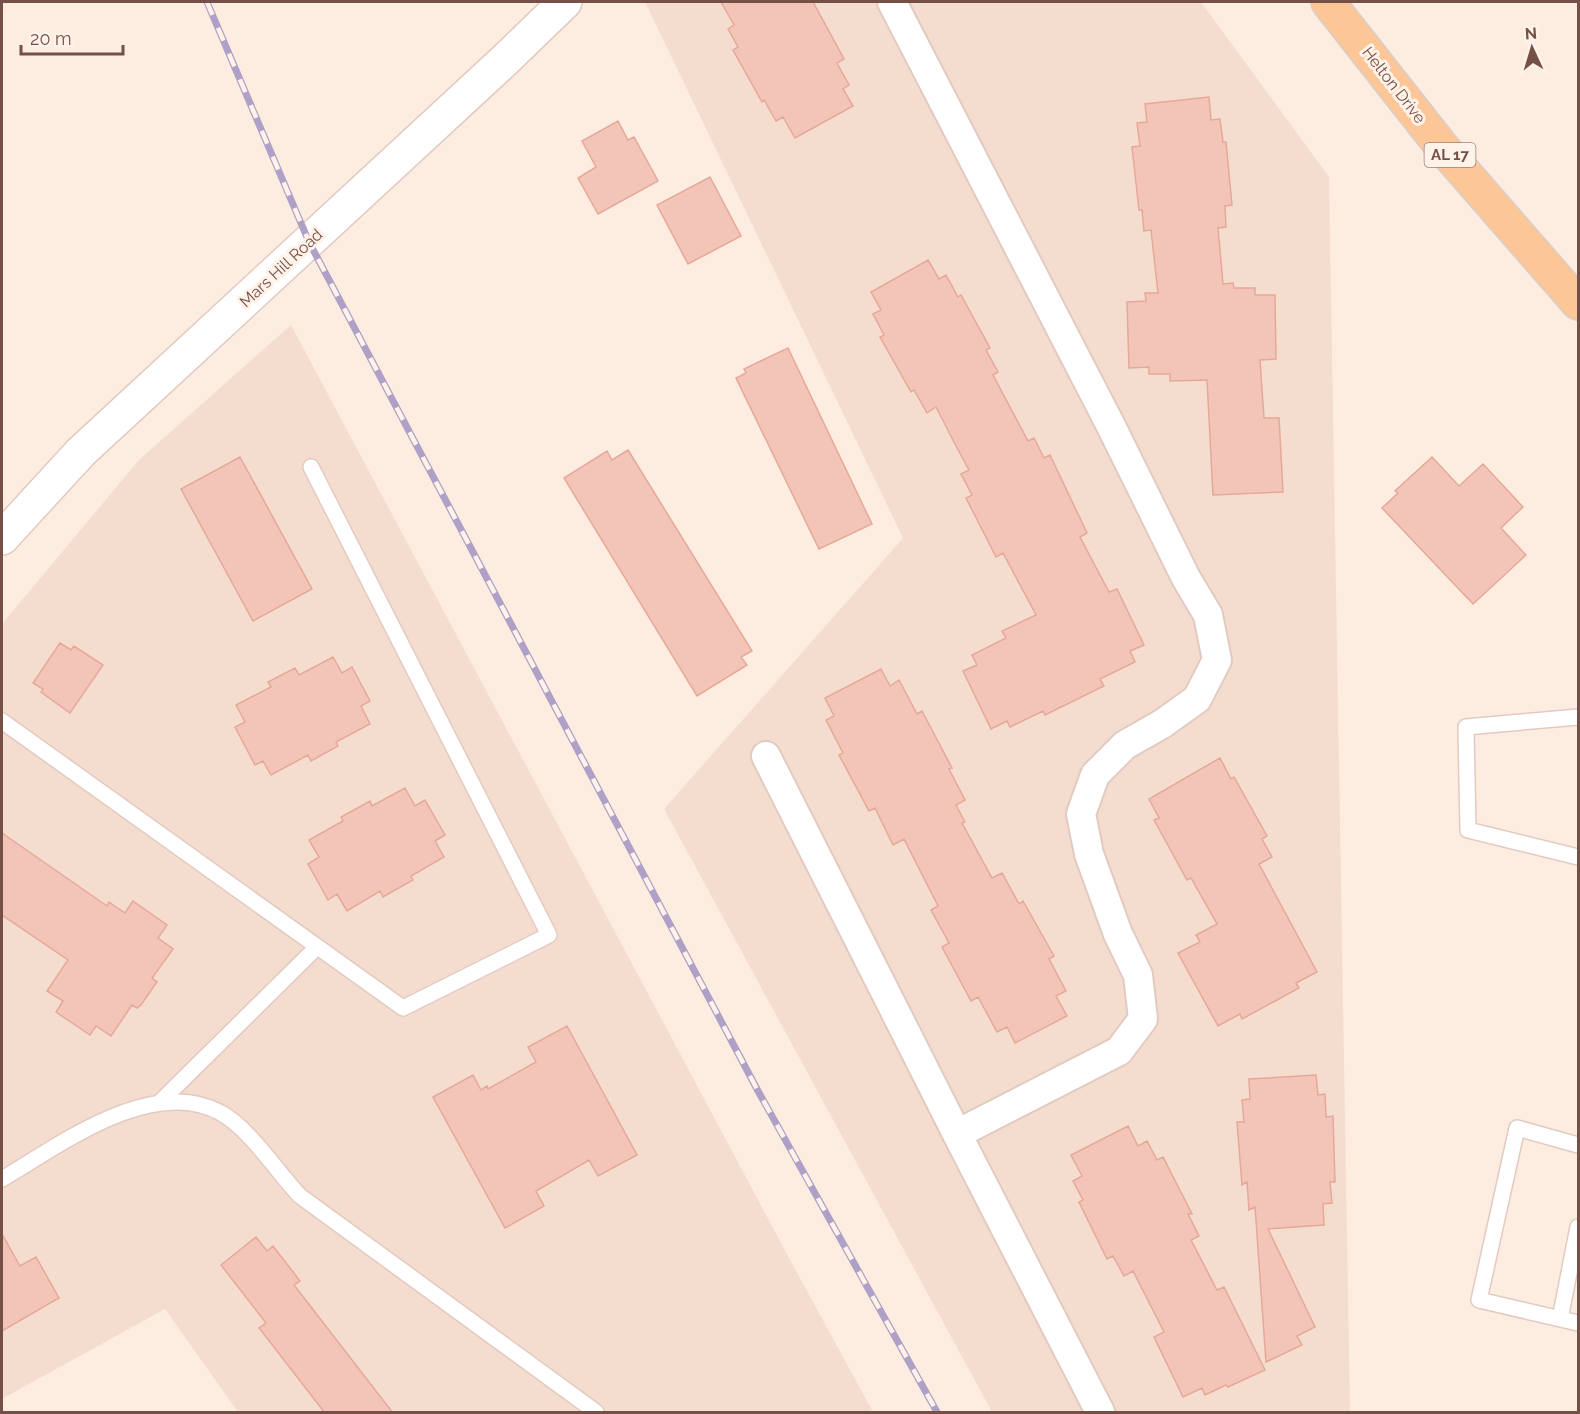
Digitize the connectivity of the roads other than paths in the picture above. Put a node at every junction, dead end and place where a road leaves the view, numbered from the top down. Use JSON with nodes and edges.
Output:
{"nodes":[{"id":1,"x":565,"y":2,"type":"edge"},
{"id":2,"x":892,"y":2,"type":"edge"},
{"id":3,"x":1328,"y":2,"type":"edge"},
{"id":4,"x":1578,"y":303,"type":"edge"},
{"id":5,"x":311,"y":467,"type":"dead end"},
{"id":6,"x":2,"y":538,"type":"edge"},
{"id":7,"x":1578,"y":717,"type":"edge"},
{"id":8,"x":2,"y":721,"type":"edge"},
{"id":9,"x":766,"y":756,"type":"dead end"},
{"id":10,"x":1578,"y":857,"type":"edge"},
{"id":11,"x":317,"y":947,"type":"junction"},
{"id":12,"x":159,"y":1103,"type":"junction"},
{"id":13,"x":957,"y":1134,"type":"junction"},
{"id":14,"x":1578,"y":1145,"type":"edge"},
{"id":15,"x":2,"y":1179,"type":"edge"},
{"id":16,"x":1578,"y":1227,"type":"edge"},
{"id":17,"x":1560,"y":1319,"type":"junction"},
{"id":18,"x":1578,"y":1323,"type":"edge"},
{"id":19,"x":596,"y":1413,"type":"edge"},
{"id":20,"x":1100,"y":1413,"type":"edge"}],
"edges":[{"from":1,"to":6,"type":"street","name":"Mars Hill Road"},
{"from":2,"to":13,"type":"street"},
{"from":3,"to":4,"type":"main road","name":"Helton Drive","number":"AL 17"},
{"from":5,"to":11,"type":"lane"},
{"from":7,"to":10,"type":"lane"},
{"from":8,"to":11,"type":"lane"},
{"from":9,"to":13,"type":"street"},
{"from":11,"to":12,"type":"lane"},
{"from":12,"to":15,"type":"lane"},
{"from":12,"to":19,"type":"lane"},
{"from":13,"to":20,"type":"street"},
{"from":14,"to":17,"type":"lane"},
{"from":16,"to":17,"type":"lane"},
{"from":17,"to":18,"type":"lane"}]}
